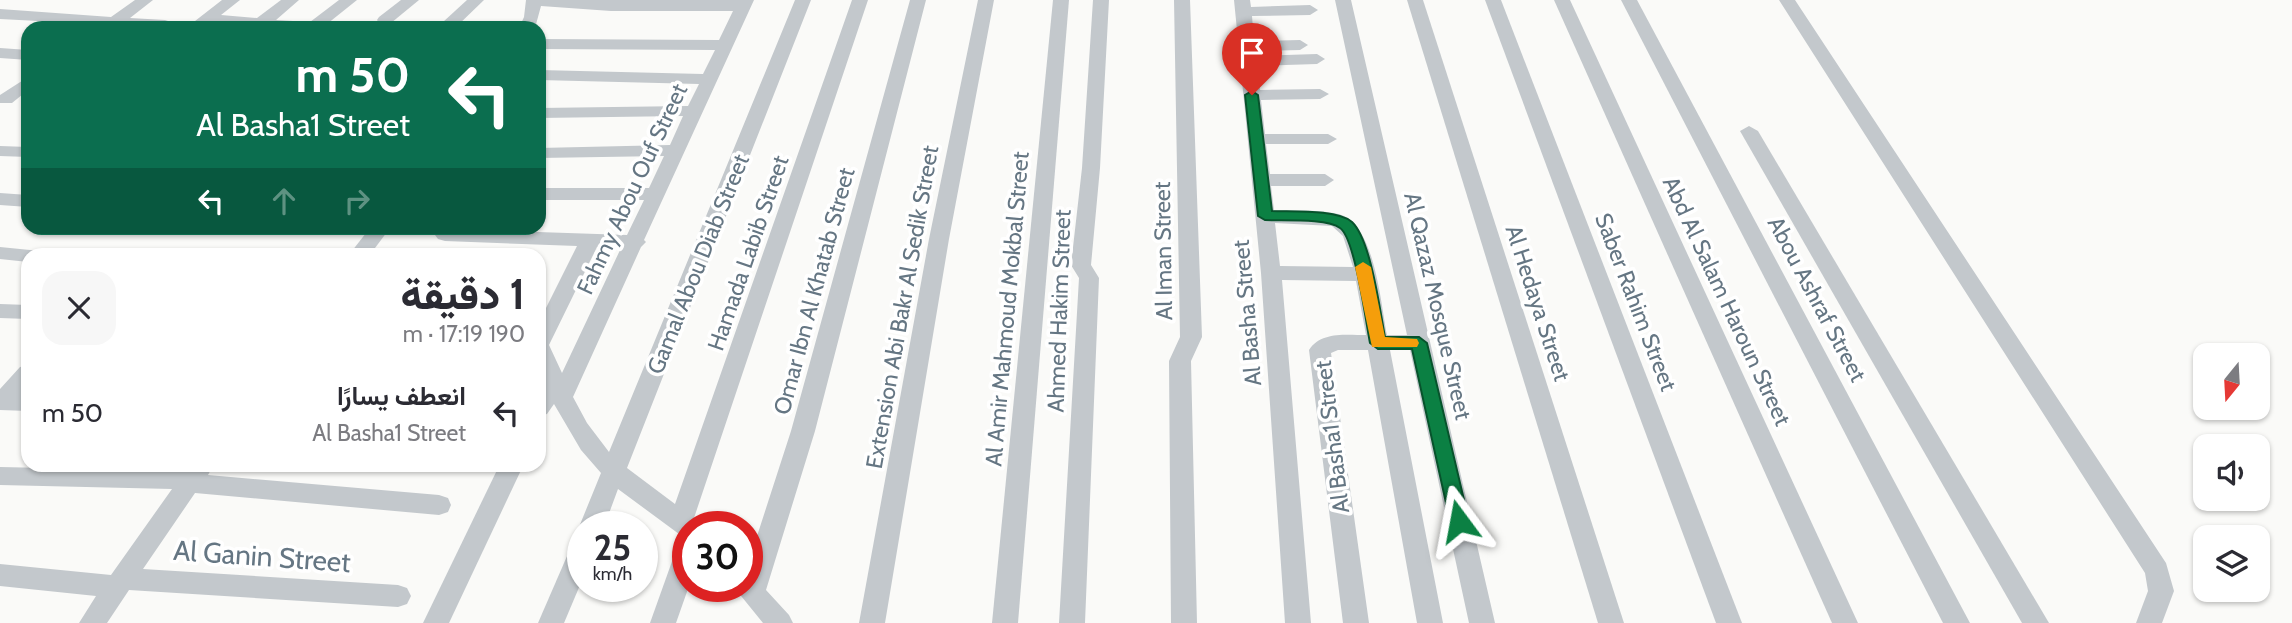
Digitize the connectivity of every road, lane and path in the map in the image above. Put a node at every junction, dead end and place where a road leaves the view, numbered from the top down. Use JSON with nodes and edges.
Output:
{"nodes":[{"id":1,"x":145,"y":0,"type":"edge"},
{"id":2,"x":232,"y":0,"type":"edge"},
{"id":3,"x":291,"y":0,"type":"edge"},
{"id":4,"x":349,"y":0,"type":"edge"},
{"id":5,"x":411,"y":0,"type":"edge"},
{"id":6,"x":476,"y":0,"type":"edge"},
{"id":7,"x":534,"y":0,"type":"edge"},
{"id":8,"x":803,"y":0,"type":"edge"},
{"id":9,"x":860,"y":0,"type":"edge"},
{"id":10,"x":918,"y":0,"type":"edge"},
{"id":11,"x":986,"y":0,"type":"edge"},
{"id":12,"x":1061,"y":0,"type":"edge"},
{"id":13,"x":1101,"y":0,"type":"edge"},
{"id":14,"x":1182,"y":0,"type":"edge"},
{"id":15,"x":1343,"y":0,"type":"edge"},
{"id":16,"x":1415,"y":0,"type":"edge"},
{"id":17,"x":1493,"y":0,"type":"edge"},
{"id":18,"x":1562,"y":0,"type":"edge"},
{"id":19,"x":1629,"y":0,"type":"edge"},
{"id":20,"x":1787,"y":0,"type":"edge"},
{"id":21,"x":581,"y":2,"type":"edge"},
{"id":22,"x":645,"y":3,"type":"edge"},
{"id":23,"x":680,"y":3,"type":"edge"},
{"id":24,"x":745,"y":3,"type":"edge"},
{"id":25,"x":1242,"y":6,"type":"edge"},
{"id":26,"x":1310,"y":10,"type":"dead end"},
{"id":27,"x":0,"y":15,"type":"edge"},
{"id":28,"x":385,"y":20,"type":"dead end"},
{"id":29,"x":98,"y":21,"type":"edge"},
{"id":30,"x":115,"y":21,"type":"edge"},
{"id":31,"x":204,"y":21,"type":"edge"},
{"id":32,"x":264,"y":21,"type":"edge"},
{"id":33,"x":322,"y":21,"type":"edge"},
{"id":34,"x":453,"y":21,"type":"edge"},
{"id":35,"x":529,"y":21,"type":"edge"},
{"id":36,"x":546,"y":44,"type":"edge"},
{"id":37,"x":724,"y":45,"type":"junction"},
{"id":38,"x":1300,"y":45,"type":"dead end"},
{"id":39,"x":0,"y":53,"type":"edge"},
{"id":40,"x":1248,"y":53,"type":"junction"},
{"id":41,"x":21,"y":54,"type":"edge"},
{"id":42,"x":1317,"y":59,"type":"dead end"},
{"id":43,"x":546,"y":75,"type":"edge"},
{"id":44,"x":709,"y":79,"type":"junction"},
{"id":45,"x":21,"y":87,"type":"edge"},
{"id":46,"x":1320,"y":94,"type":"dead end"},
{"id":47,"x":1252,"y":95,"type":"junction"},
{"id":48,"x":3,"y":99,"type":"edge"},
{"id":49,"x":21,"y":100,"type":"edge"},
{"id":50,"x":696,"y":111,"type":"junction"},
{"id":51,"x":546,"y":113,"type":"edge"},
{"id":52,"x":1749,"y":131,"type":"dead end"},
{"id":53,"x":1257,"y":139,"type":"junction"},
{"id":54,"x":1328,"y":139,"type":"dead end"},
{"id":55,"x":0,"y":150,"type":"edge"},
{"id":56,"x":678,"y":150,"type":"junction"},
{"id":57,"x":21,"y":152,"type":"edge"},
{"id":58,"x":546,"y":153,"type":"edge"},
{"id":59,"x":1261,"y":180,"type":"junction"},
{"id":60,"x":1325,"y":180,"type":"dead end"},
{"id":61,"x":546,"y":194,"type":"edge"},
{"id":62,"x":658,"y":194,"type":"junction"},
{"id":63,"x":0,"y":199,"type":"edge"},
{"id":64,"x":21,"y":200,"type":"edge"},
{"id":65,"x":1265,"y":216,"type":"junction"},
{"id":66,"x":446,"y":240,"type":"edge"},
{"id":67,"x":590,"y":240,"type":"junction"},
{"id":68,"x":636,"y":242,"type":"junction"},
{"id":69,"x":0,"y":253,"type":"edge"},
{"id":70,"x":21,"y":255,"type":"edge"},
{"id":71,"x":1271,"y":273,"type":"junction"},
{"id":72,"x":1365,"y":275,"type":"junction"},
{"id":73,"x":0,"y":311,"type":"edge"},
{"id":74,"x":21,"y":312,"type":"edge"},
{"id":75,"x":546,"y":331,"type":"edge"},
{"id":76,"x":1378,"y":343,"type":"junction"},
{"id":77,"x":1419,"y":343,"type":"junction"},
{"id":78,"x":546,"y":362,"type":"edge"},
{"id":79,"x":21,"y":380,"type":"edge"},
{"id":80,"x":557,"y":388,"type":"junction"},
{"id":81,"x":546,"y":400,"type":"edge"},
{"id":82,"x":0,"y":402,"type":"edge"},
{"id":83,"x":21,"y":403,"type":"edge"},
{"id":84,"x":508,"y":472,"type":"edge"},
{"id":85,"x":614,"y":472,"type":"junction"},
{"id":86,"x":0,"y":475,"type":"edge"},
{"id":87,"x":194,"y":476,"type":"edge"},
{"id":88,"x":439,"y":505,"type":"dead end"},
{"id":89,"x":598,"y":511,"type":"edge"},
{"id":90,"x":688,"y":511,"type":"edge"},
{"id":91,"x":672,"y":515,"type":"edge"},
{"id":92,"x":763,"y":548,"type":"edge"},
{"id":93,"x":0,"y":575,"type":"edge"},
{"id":94,"x":120,"y":583,"type":"junction"},
{"id":95,"x":567,"y":585,"type":"edge"},
{"id":96,"x":398,"y":596,"type":"dead end"},
{"id":97,"x":672,"y":598,"type":"edge"},
{"id":98,"x":761,"y":602,"type":"edge"},
{"id":99,"x":2152,"y":619,"type":"edge"},
{"id":100,"x":92,"y":623,"type":"edge"},
{"id":101,"x":436,"y":623,"type":"edge"},
{"id":102,"x":551,"y":623,"type":"edge"},
{"id":103,"x":663,"y":623,"type":"edge"},
{"id":104,"x":780,"y":623,"type":"edge"},
{"id":105,"x":872,"y":623,"type":"edge"},
{"id":106,"x":1004,"y":623,"type":"edge"},
{"id":107,"x":1072,"y":623,"type":"edge"},
{"id":108,"x":1184,"y":623,"type":"edge"},
{"id":109,"x":1298,"y":623,"type":"edge"},
{"id":110,"x":1356,"y":623,"type":"edge"},
{"id":111,"x":1430,"y":623,"type":"edge"},
{"id":112,"x":1482,"y":623,"type":"edge"},
{"id":113,"x":1611,"y":623,"type":"edge"},
{"id":114,"x":1729,"y":623,"type":"edge"},
{"id":115,"x":1845,"y":623,"type":"edge"},
{"id":116,"x":1957,"y":623,"type":"edge"},
{"id":117,"x":2036,"y":623,"type":"edge"}],
"edges":[{"from":1,"to":30,"type":"street"},
{"from":2,"to":31,"type":"street"},
{"from":3,"to":32,"type":"street"},
{"from":4,"to":33,"type":"street"},
{"from":5,"to":28,"type":"street"},
{"from":6,"to":34,"type":"street"},
{"from":7,"to":21,"type":"street"},
{"from":7,"to":35,"type":"street"},
{"from":8,"to":85,"type":"street","name":"Gamal Abou Diab Street"},
{"from":9,"to":90,"type":"street","name":"Hamada Labib Street"},
{"from":10,"to":92,"type":"street","name":"Omar Ibn Al Khatab Street"},
{"from":11,"to":105,"type":"street","name":"Extension Abi Bakr Al Sedik Street"},
{"from":12,"to":106,"type":"street","name":"Al Amir Mahmoud Mokbal Street"},
{"from":13,"to":107,"type":"street","name":"Ahmed Hakim Street"},
{"from":14,"to":108,"type":"street","name":"Al Iman Street"},
{"from":15,"to":77,"type":"street","name":"Al Qazaz Mosque Street"},
{"from":16,"to":113,"type":"street","name":"Al Hedaya Street"},
{"from":17,"to":114,"type":"street","name":"Saber Rahim Street"},
{"from":18,"to":115,"type":"street","name":"Abd Al Salam Haroun Street"},
{"from":19,"to":116,"type":"street","name":"Abou Ashraf Street"},
{"from":20,"to":99,"type":"street"},
{"from":21,"to":22,"type":"street"},
{"from":22,"to":23,"type":"street"},
{"from":23,"to":24,"type":"street"},
{"from":24,"to":37,"type":"street","name":"Fahmy Abou Ouf Street"},
{"from":25,"to":26,"type":"street"},
{"from":25,"to":40,"type":"street","name":"Al Basha Street"},
{"from":27,"to":29,"type":"street"},
{"from":36,"to":37,"type":"street"},
{"from":37,"to":44,"type":"street","name":"Fahmy Abou Ouf Street"},
{"from":38,"to":40,"type":"street"},
{"from":39,"to":41,"type":"street"},
{"from":40,"to":42,"type":"street"},
{"from":40,"to":47,"type":"street","name":"Al Basha Street"},
{"from":43,"to":44,"type":"street"},
{"from":44,"to":50,"type":"street","name":"Fahmy Abou Ouf Street"},
{"from":45,"to":48,"type":"street"},
{"from":46,"to":47,"type":"street"},
{"from":47,"to":53,"type":"street","name":"Al Basha Street"},
{"from":48,"to":49,"type":"street"},
{"from":50,"to":51,"type":"street"},
{"from":50,"to":56,"type":"street","name":"Fahmy Abou Ouf Street"},
{"from":52,"to":117,"type":"street"},
{"from":53,"to":54,"type":"street"},
{"from":53,"to":59,"type":"street","name":"Al Basha Street"},
{"from":55,"to":57,"type":"street"},
{"from":56,"to":58,"type":"street"},
{"from":56,"to":62,"type":"street","name":"Fahmy Abou Ouf Street"},
{"from":59,"to":60,"type":"street"},
{"from":59,"to":65,"type":"street","name":"Al Basha Street"},
{"from":61,"to":62,"type":"street"},
{"from":62,"to":68,"type":"street","name":"Fahmy Abou Ouf Street"},
{"from":63,"to":64,"type":"street"},
{"from":65,"to":71,"type":"street","name":"Al Basha Street"},
{"from":65,"to":72,"type":"street"},
{"from":66,"to":67,"type":"street"},
{"from":67,"to":68,"type":"street"},
{"from":67,"to":75,"type":"street"},
{"from":68,"to":80,"type":"street","name":"Fahmy Abou Ouf Street"},
{"from":69,"to":70,"type":"street"},
{"from":71,"to":72,"type":"street"},
{"from":71,"to":109,"type":"street","name":"Al Basha Street"},
{"from":72,"to":76,"type":"street"},
{"from":73,"to":74,"type":"street"},
{"from":76,"to":77,"type":"street","name":"Al Basha1 Street"},
{"from":76,"to":110,"type":"street","name":"Al Basha1 Street"},
{"from":76,"to":111,"type":"street"},
{"from":77,"to":112,"type":"street","name":"Al Qazaz Mosque Street"},
{"from":78,"to":80,"type":"street"},
{"from":79,"to":82,"type":"street"},
{"from":80,"to":81,"type":"street","name":"Fahmy Abou Ouf Street"},
{"from":80,"to":85,"type":"street"},
{"from":82,"to":83,"type":"street"},
{"from":84,"to":101,"type":"street"},
{"from":85,"to":89,"type":"street","name":"Gamal Abou Diab Street"},
{"from":85,"to":91,"type":"street"},
{"from":86,"to":87,"type":"street"},
{"from":87,"to":88,"type":"street"},
{"from":87,"to":94,"type":"street"},
{"from":93,"to":94,"type":"street","name":"Al Ganin Street"},
{"from":94,"to":96,"type":"street","name":"Al Ganin Street"},
{"from":94,"to":100,"type":"street"},
{"from":95,"to":102,"type":"street"},
{"from":97,"to":103,"type":"street"},
{"from":98,"to":104,"type":"street"}]}
